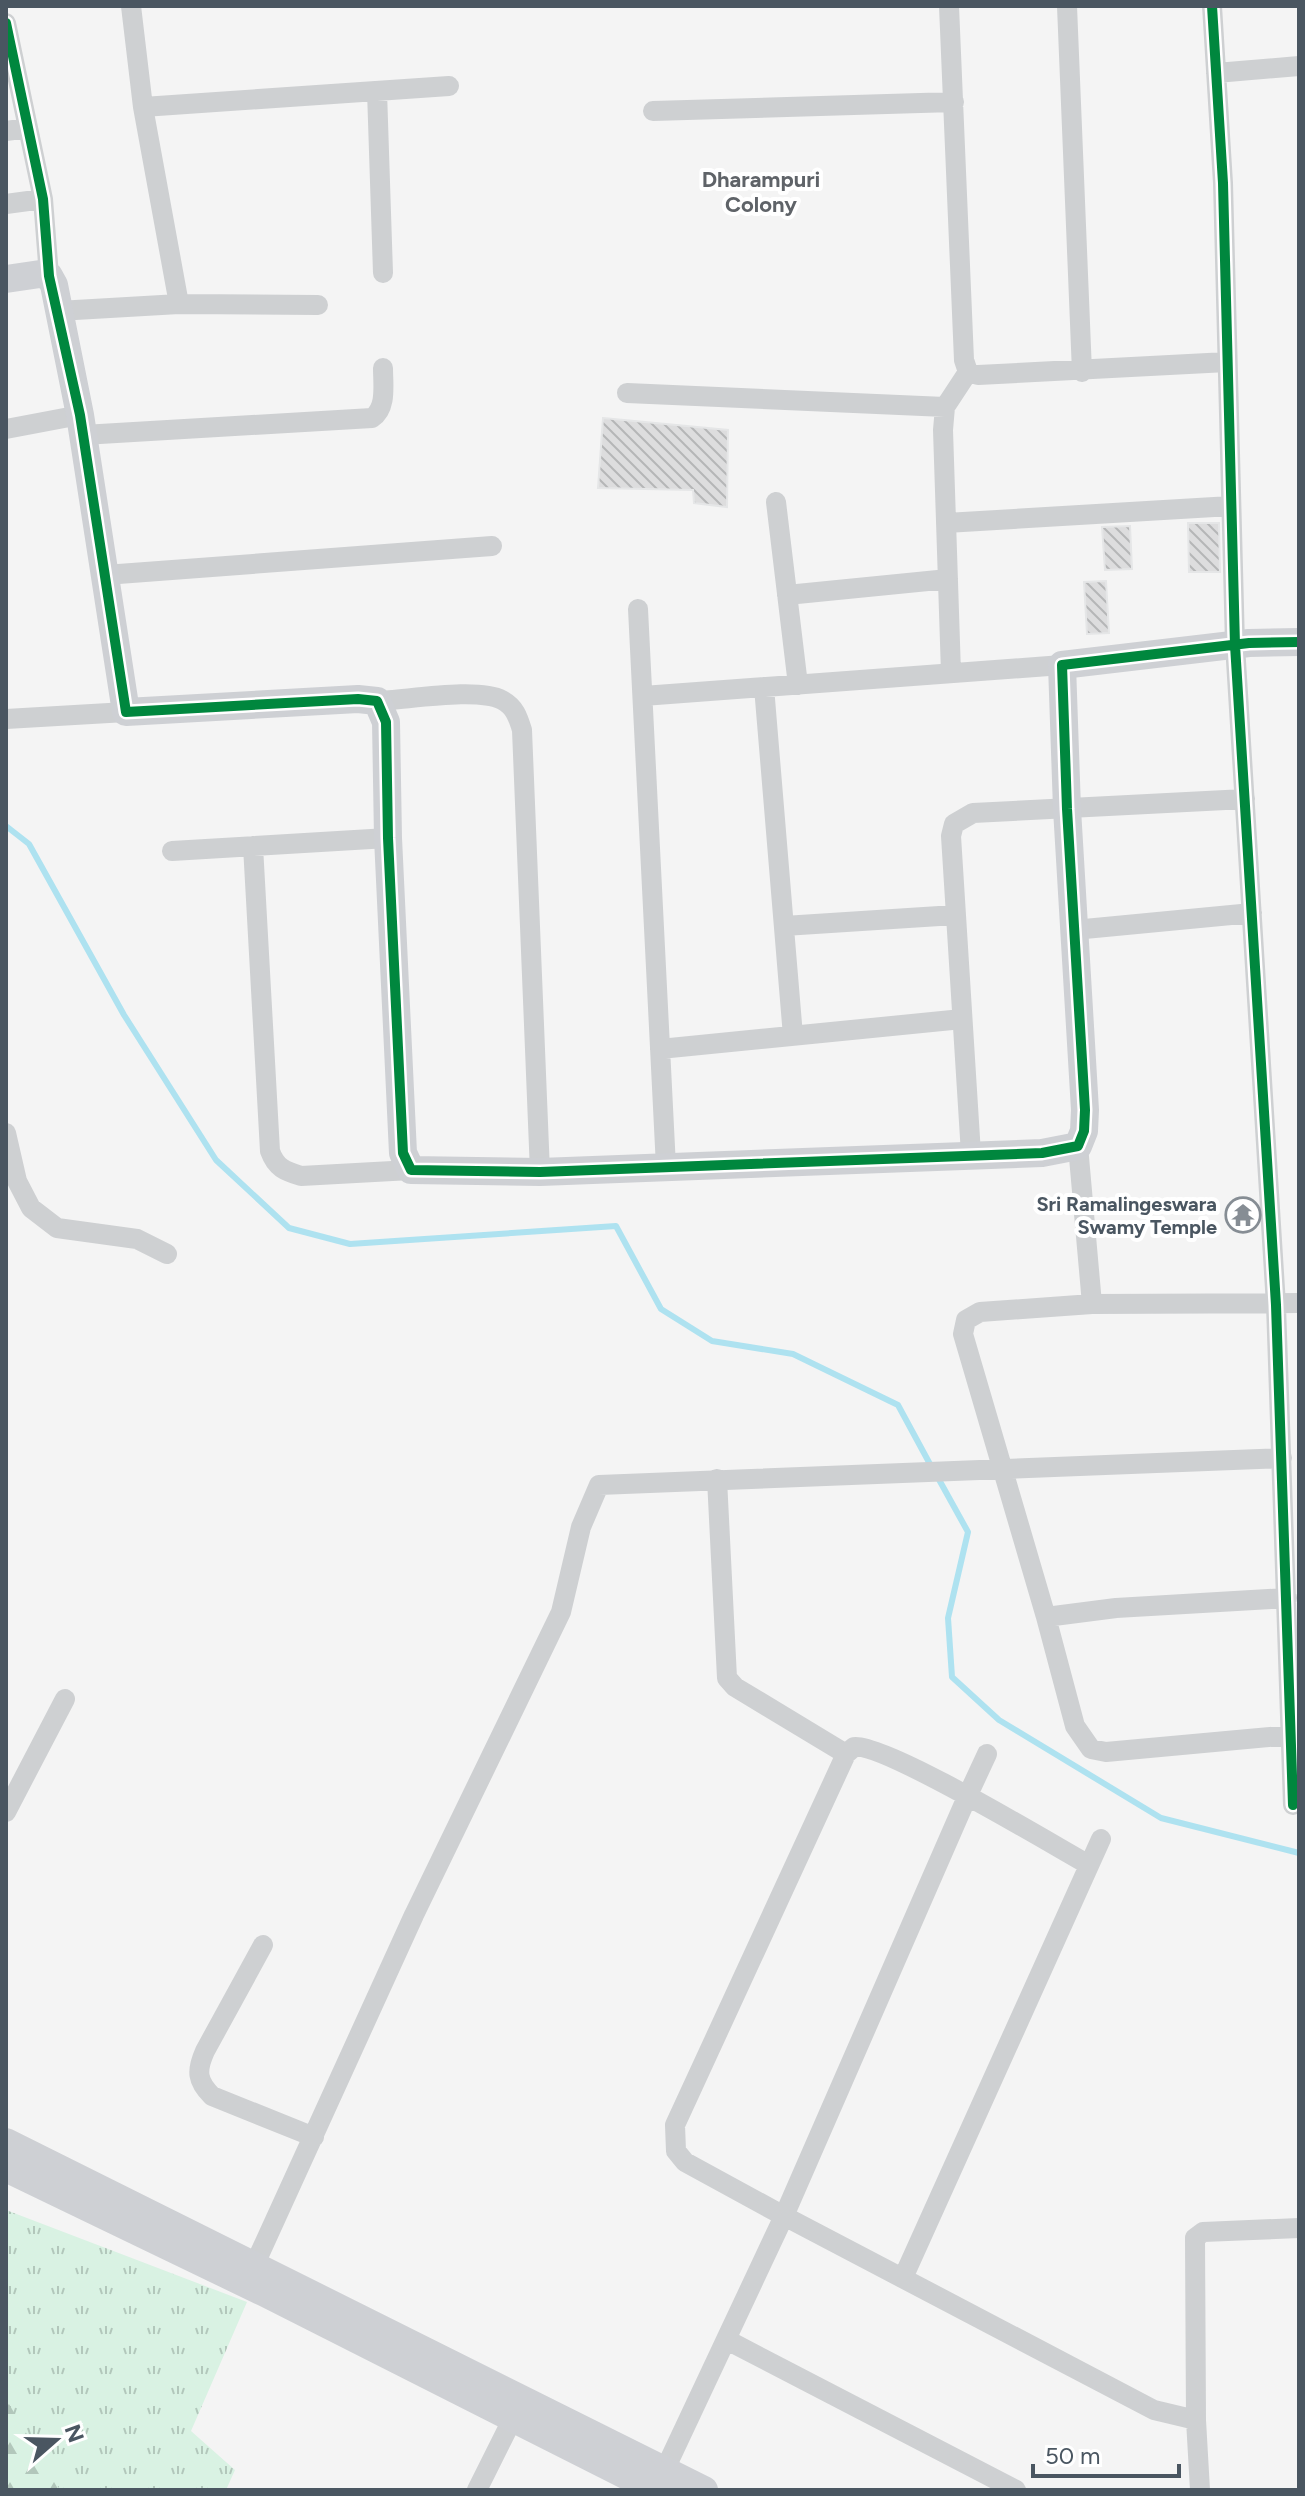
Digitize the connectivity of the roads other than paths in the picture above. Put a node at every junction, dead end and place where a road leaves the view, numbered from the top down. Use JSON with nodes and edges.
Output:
{"nodes":[{"id":1,"x":131,"y":6,"type":"edge"},
{"id":2,"x":949,"y":6,"type":"edge"},
{"id":3,"x":1067,"y":6,"type":"edge"},
{"id":4,"x":1212,"y":6,"type":"edge"},
{"id":5,"x":6,"y":23,"type":"edge"},
{"id":6,"x":10,"y":58,"type":"edge"},
{"id":7,"x":1299,"y":66,"type":"edge"},
{"id":8,"x":1216,"y":73,"type":"junction"},
{"id":9,"x":449,"y":86,"type":"dead end"},
{"id":10,"x":377,"y":91,"type":"junction"},
{"id":11,"x":954,"y":102,"type":"junction"},
{"id":12,"x":143,"y":107,"type":"junction"},
{"id":13,"x":653,"y":111,"type":"dead end"},
{"id":14,"x":28,"y":128,"type":"junction"},
{"id":15,"x":6,"y":131,"type":"edge"},
{"id":16,"x":43,"y":199,"type":"junction"},
{"id":17,"x":6,"y":204,"type":"edge"},
{"id":18,"x":383,"y":273,"type":"dead end"},
{"id":19,"x":49,"y":276,"type":"junction"},
{"id":20,"x":6,"y":279,"type":"edge"},
{"id":21,"x":179,"y":304,"type":"junction"},
{"id":22,"x":318,"y":305,"type":"dead end"},
{"id":23,"x":58,"y":311,"type":"junction"},
{"id":24,"x":1227,"y":362,"type":"junction"},
{"id":25,"x":383,"y":368,"type":"dead end"},
{"id":26,"x":968,"y":372,"type":"junction"},
{"id":27,"x":1082,"y":372,"type":"junction"},
{"id":28,"x":627,"y":393,"type":"dead end"},
{"id":29,"x":945,"y":407,"type":"junction"},
{"id":30,"x":82,"y":425,"type":"junction"},
{"id":31,"x":6,"y":429,"type":"edge"},
{"id":32,"x":776,"y":502,"type":"dead end"},
{"id":33,"x":1231,"y":506,"type":"junction"},
{"id":34,"x":946,"y":523,"type":"junction"},
{"id":35,"x":492,"y":546,"type":"dead end"},
{"id":36,"x":105,"y":575,"type":"junction"},
{"id":37,"x":948,"y":579,"type":"junction"},
{"id":38,"x":787,"y":595,"type":"junction"},
{"id":39,"x":638,"y":609,"type":"dead end"},
{"id":40,"x":1299,"y":642,"type":"edge"},
{"id":41,"x":1235,"y":645,"type":"junction"},
{"id":42,"x":1062,"y":665,"type":"junction"},
{"id":43,"x":951,"y":673,"type":"junction"},
{"id":44,"x":798,"y":685,"type":"junction"},
{"id":45,"x":764,"y":687,"type":"junction"},
{"id":46,"x":643,"y":696,"type":"junction"},
{"id":47,"x":377,"y":701,"type":"junction"},
{"id":48,"x":126,"y":712,"type":"junction"},
{"id":49,"x":6,"y":719,"type":"edge"},
{"id":50,"x":1245,"y":799,"type":"junction"},
{"id":51,"x":1067,"y":809,"type":"junction"},
{"id":52,"x":388,"y":838,"type":"junction"},
{"id":53,"x":253,"y":846,"type":"junction"},
{"id":54,"x":172,"y":851,"type":"dead end"},
{"id":55,"x":1252,"y":913,"type":"junction"},
{"id":56,"x":955,"y":915,"type":"junction"},
{"id":57,"x":784,"y":926,"type":"junction"},
{"id":58,"x":1074,"y":930,"type":"junction"},
{"id":59,"x":962,"y":1019,"type":"junction"},
{"id":60,"x":793,"y":1036,"type":"junction"},
{"id":61,"x":660,"y":1049,"type":"junction"},
{"id":62,"x":6,"y":1133,"type":"edge"},
{"id":63,"x":1078,"y":1146,"type":"junction"},
{"id":64,"x":971,"y":1154,"type":"junction"},
{"id":65,"x":666,"y":1167,"type":"junction"},
{"id":66,"x":411,"y":1170,"type":"junction"},
{"id":67,"x":540,"y":1172,"type":"junction"},
{"id":68,"x":167,"y":1254,"type":"dead end"},
{"id":69,"x":1299,"y":1303,"type":"edge"},
{"id":70,"x":1092,"y":1304,"type":"junction"},
{"id":71,"x":1276,"y":1305,"type":"junction"},
{"id":72,"x":1282,"y":1458,"type":"junction"},
{"id":73,"x":1001,"y":1469,"type":"junction"},
{"id":74,"x":717,"y":1479,"type":"junction"},
{"id":75,"x":1287,"y":1598,"type":"junction"},
{"id":76,"x":1046,"y":1617,"type":"junction"},
{"id":77,"x":65,"y":1699,"type":"dead end"},
{"id":78,"x":1292,"y":1735,"type":"junction"},
{"id":79,"x":846,"y":1754,"type":"junction"},
{"id":80,"x":987,"y":1754,"type":"dead end"},
{"id":81,"x":967,"y":1797,"type":"junction"},
{"id":82,"x":1293,"y":1805,"type":"dead end"},
{"id":83,"x":6,"y":1812,"type":"edge"},
{"id":84,"x":1101,"y":1839,"type":"dead end"},
{"id":85,"x":1089,"y":1865,"type":"junction"},
{"id":86,"x":263,"y":1945,"type":"dead end"},
{"id":87,"x":314,"y":2137,"type":"junction"},
{"id":88,"x":6,"y":2142,"type":"edge"},
{"id":89,"x":6,"y":2168,"type":"edge"},
{"id":90,"x":784,"y":2216,"type":"junction"},
{"id":91,"x":1299,"y":2228,"type":"edge"},
{"id":92,"x":254,"y":2266,"type":"junction"},
{"id":93,"x":903,"y":2278,"type":"junction"},
{"id":94,"x":727,"y":2340,"type":"junction"},
{"id":95,"x":513,"y":2418,"type":"junction"},
{"id":96,"x":1196,"y":2420,"type":"junction"},
{"id":97,"x":658,"y":2483,"type":"edge"},
{"id":98,"x":477,"y":2490,"type":"edge"},
{"id":99,"x":704,"y":2490,"type":"edge"},
{"id":100,"x":1016,"y":2490,"type":"edge"},
{"id":101,"x":1200,"y":2490,"type":"edge"}],
"edges":[{"from":1,"to":12,"type":"street"},
{"from":2,"to":11,"type":"street"},
{"from":3,"to":27,"type":"street"},
{"from":4,"to":8,"type":"street"},
{"from":5,"to":6,"type":"street"},
{"from":6,"to":14,"type":"street"},
{"from":7,"to":8,"type":"street"},
{"from":8,"to":24,"type":"street"},
{"from":9,"to":10,"type":"street"},
{"from":10,"to":12,"type":"street"},
{"from":10,"to":18,"type":"street"},
{"from":11,"to":13,"type":"street"},
{"from":11,"to":26,"type":"street"},
{"from":12,"to":21,"type":"street"},
{"from":14,"to":15,"type":"street"},
{"from":14,"to":16,"type":"street"},
{"from":16,"to":17,"type":"street"},
{"from":16,"to":19,"type":"street"},
{"from":19,"to":20,"type":"street"},
{"from":19,"to":23,"type":"street"},
{"from":21,"to":22,"type":"street"},
{"from":21,"to":23,"type":"street"},
{"from":23,"to":30,"type":"street"},
{"from":24,"to":27,"type":"street"},
{"from":24,"to":33,"type":"street"},
{"from":25,"to":30,"type":"street"},
{"from":26,"to":27,"type":"street"},
{"from":26,"to":29,"type":"street"},
{"from":28,"to":29,"type":"street"},
{"from":29,"to":34,"type":"street"},
{"from":30,"to":31,"type":"street"},
{"from":30,"to":36,"type":"street"},
{"from":32,"to":38,"type":"street"},
{"from":33,"to":34,"type":"street"},
{"from":33,"to":41,"type":"street"},
{"from":34,"to":37,"type":"street"},
{"from":35,"to":36,"type":"street"},
{"from":36,"to":48,"type":"street"},
{"from":37,"to":38,"type":"street"},
{"from":37,"to":43,"type":"street"},
{"from":38,"to":44,"type":"street"},
{"from":39,"to":46,"type":"street"},
{"from":40,"to":41,"type":"street"},
{"from":41,"to":42,"type":"street"},
{"from":41,"to":50,"type":"street"},
{"from":42,"to":43,"type":"street"},
{"from":42,"to":51,"type":"street"},
{"from":43,"to":44,"type":"street"},
{"from":44,"to":45,"type":"street"},
{"from":45,"to":46,"type":"street"},
{"from":45,"to":57,"type":"street"},
{"from":46,"to":61,"type":"street"},
{"from":47,"to":48,"type":"street"},
{"from":47,"to":52,"type":"street"},
{"from":47,"to":67,"type":"street"},
{"from":48,"to":49,"type":"street"},
{"from":50,"to":51,"type":"street"},
{"from":50,"to":55,"type":"street"},
{"from":51,"to":56,"type":"street"},
{"from":51,"to":58,"type":"street"},
{"from":52,"to":53,"type":"street"},
{"from":52,"to":66,"type":"street"},
{"from":53,"to":54,"type":"street"},
{"from":53,"to":66,"type":"street"},
{"from":55,"to":58,"type":"street"},
{"from":55,"to":71,"type":"street"},
{"from":56,"to":57,"type":"street"},
{"from":56,"to":59,"type":"street"},
{"from":57,"to":60,"type":"street"},
{"from":58,"to":63,"type":"street"},
{"from":59,"to":60,"type":"street"},
{"from":59,"to":64,"type":"street"},
{"from":60,"to":61,"type":"street"},
{"from":61,"to":65,"type":"street"},
{"from":62,"to":68,"type":"street"},
{"from":63,"to":64,"type":"street"},
{"from":63,"to":70,"type":"street"},
{"from":64,"to":65,"type":"street"},
{"from":65,"to":67,"type":"street"},
{"from":66,"to":67,"type":"street"},
{"from":69,"to":71,"type":"street"},
{"from":70,"to":71,"type":"street"},
{"from":70,"to":73,"type":"street"},
{"from":71,"to":72,"type":"street"},
{"from":72,"to":73,"type":"street"},
{"from":72,"to":75,"type":"street"},
{"from":73,"to":74,"type":"street"},
{"from":73,"to":76,"type":"street"},
{"from":74,"to":79,"type":"street"},
{"from":74,"to":87,"type":"street"},
{"from":75,"to":76,"type":"street"},
{"from":75,"to":78,"type":"street"},
{"from":76,"to":78,"type":"street"},
{"from":77,"to":83,"type":"street"},
{"from":78,"to":82,"type":"street"},
{"from":79,"to":81,"type":"street"},
{"from":79,"to":90,"type":"street"},
{"from":80,"to":81,"type":"street"},
{"from":81,"to":85,"type":"street"},
{"from":81,"to":90,"type":"street"},
{"from":84,"to":85,"type":"street"},
{"from":85,"to":93,"type":"street"},
{"from":86,"to":87,"type":"street"},
{"from":87,"to":92,"type":"street"},
{"from":88,"to":92,"type":"street"},
{"from":89,"to":95,"type":"street"},
{"from":90,"to":93,"type":"street"},
{"from":90,"to":94,"type":"street"},
{"from":91,"to":96,"type":"street"},
{"from":92,"to":97,"type":"street"},
{"from":93,"to":96,"type":"street"},
{"from":94,"to":97,"type":"street"},
{"from":94,"to":100,"type":"street"},
{"from":95,"to":97,"type":"street"},
{"from":95,"to":98,"type":"street"},
{"from":96,"to":101,"type":"street"},
{"from":97,"to":99,"type":"street"}]}
